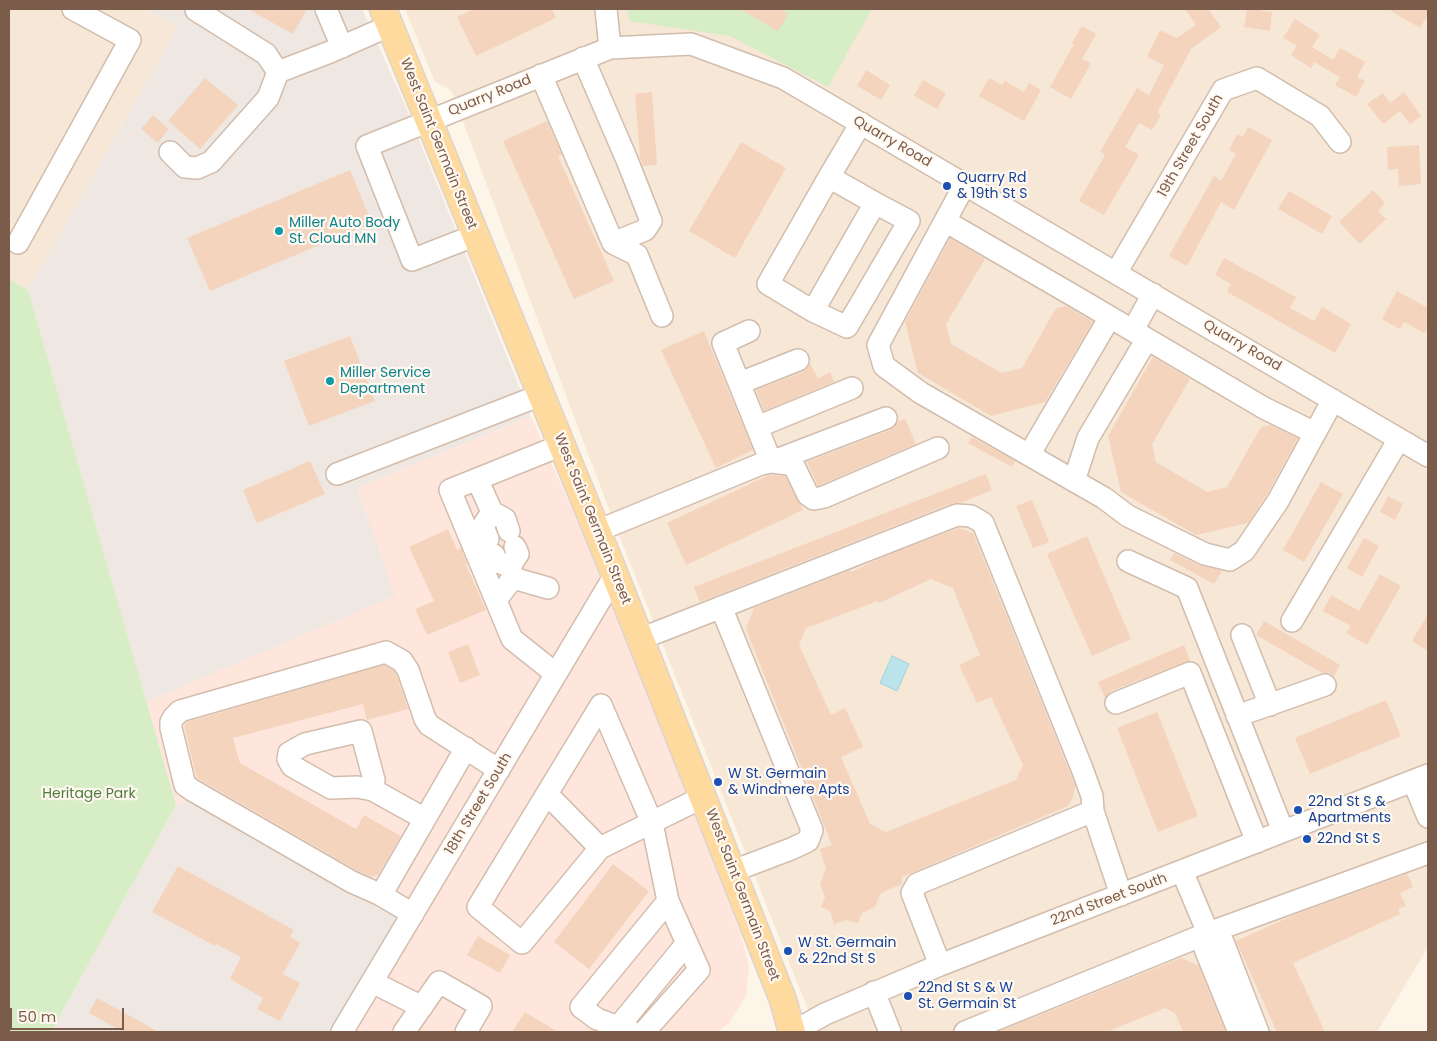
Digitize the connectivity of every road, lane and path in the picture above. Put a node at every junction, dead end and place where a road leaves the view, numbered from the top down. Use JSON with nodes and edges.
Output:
{"nodes":[{"id":1,"x":74,"y":9,"type":"edge"},
{"id":2,"x":197,"y":9,"type":"edge"},
{"id":3,"x":326,"y":9,"type":"edge"},
{"id":4,"x":606,"y":9,"type":"edge"},
{"id":5,"x":386,"y":17,"type":"edge"},
{"id":6,"x":342,"y":47,"type":"junction"},
{"id":7,"x":610,"y":48,"type":"junction"},
{"id":8,"x":583,"y":58,"type":"junction"},
{"id":9,"x":278,"y":72,"type":"junction"},
{"id":10,"x":541,"y":75,"type":"junction"},
{"id":11,"x":428,"y":121,"type":"junction"},
{"id":12,"x":861,"y":123,"type":"junction"},
{"id":13,"x":1340,"y":142,"type":"dead end"},
{"id":14,"x":170,"y":152,"type":"dead end"},
{"id":15,"x":829,"y":177,"type":"junction"},
{"id":16,"x":965,"y":184,"type":"junction"},
{"id":17,"x":875,"y":203,"type":"junction"},
{"id":18,"x":945,"y":221,"type":"junction"},
{"id":19,"x":476,"y":235,"type":"junction"},
{"id":20,"x":18,"y":243,"type":"dead end"},
{"id":21,"x":613,"y":243,"type":"junction"},
{"id":22,"x":1116,"y":273,"type":"junction"},
{"id":23,"x":1153,"y":294,"type":"junction"},
{"id":24,"x":813,"y":311,"type":"junction"},
{"id":25,"x":662,"y":316,"type":"dead end"},
{"id":26,"x":1110,"y":317,"type":"junction"},
{"id":27,"x":749,"y":331,"type":"dead end"},
{"id":28,"x":1140,"y":335,"type":"junction"},
{"id":29,"x":798,"y":360,"type":"dead end"},
{"id":30,"x":740,"y":383,"type":"junction"},
{"id":31,"x":852,"y":388,"type":"dead end"},
{"id":32,"x":541,"y":394,"type":"junction"},
{"id":33,"x":1333,"y":400,"type":"junction"},
{"id":34,"x":886,"y":418,"type":"dead end"},
{"id":35,"x":757,"y":427,"type":"junction"},
{"id":36,"x":1315,"y":433,"type":"junction"},
{"id":37,"x":1400,"y":439,"type":"junction"},
{"id":38,"x":562,"y":445,"type":"junction"},
{"id":39,"x":938,"y":448,"type":"dead end"},
{"id":40,"x":1029,"y":455,"type":"junction"},
{"id":41,"x":1428,"y":456,"type":"edge"},
{"id":42,"x":772,"y":462,"type":"junction"},
{"id":43,"x":337,"y":474,"type":"dead end"},
{"id":44,"x":477,"y":479,"type":"junction"},
{"id":45,"x":1074,"y":481,"type":"junction"},
{"id":46,"x":597,"y":531,"type":"junction"},
{"id":47,"x":505,"y":553,"type":"junction"},
{"id":48,"x":1128,"y":561,"type":"dead end"},
{"id":49,"x":615,"y":575,"type":"junction"},
{"id":50,"x":548,"y":588,"type":"dead end"},
{"id":51,"x":496,"y":600,"type":"junction"},
{"id":52,"x":722,"y":607,"type":"junction"},
{"id":53,"x":1292,"y":621,"type":"dead end"},
{"id":54,"x":1242,"y":635,"type":"dead end"},
{"id":55,"x":640,"y":639,"type":"junction"},
{"id":56,"x":1216,"y":662,"type":"junction"},
{"id":57,"x":556,"y":674,"type":"junction"},
{"id":58,"x":1190,"y":674,"type":"junction"},
{"id":59,"x":1325,"y":685,"type":"dead end"},
{"id":60,"x":1116,"y":703,"type":"dead end"},
{"id":61,"x":1270,"y":705,"type":"junction"},
{"id":62,"x":1238,"y":716,"type":"junction"},
{"id":63,"x":466,"y":748,"type":"junction"},
{"id":64,"x":499,"y":770,"type":"junction"},
{"id":65,"x":1421,"y":778,"type":"edge"},
{"id":66,"x":373,"y":790,"type":"dead end"},
{"id":67,"x":547,"y":794,"type":"junction"},
{"id":68,"x":703,"y":797,"type":"junction"},
{"id":69,"x":1093,"y":811,"type":"junction"},
{"id":70,"x":1428,"y":817,"type":"edge"},
{"id":71,"x":425,"y":819,"type":"junction"},
{"id":72,"x":652,"y":823,"type":"junction"},
{"id":73,"x":1283,"y":831,"type":"junction"},
{"id":74,"x":1257,"y":842,"type":"junction"},
{"id":75,"x":600,"y":848,"type":"junction"},
{"id":76,"x":1428,"y":853,"type":"edge"},
{"id":77,"x":733,"y":871,"type":"junction"},
{"id":78,"x":1182,"y":871,"type":"junction"},
{"id":79,"x":381,"y":895,"type":"junction"},
{"id":80,"x":1121,"y":895,"type":"junction"},
{"id":81,"x":668,"y":901,"type":"junction"},
{"id":82,"x":413,"y":914,"type":"junction"},
{"id":83,"x":1208,"y":933,"type":"junction"},
{"id":84,"x":687,"y":943,"type":"junction"},
{"id":85,"x":940,"y":965,"type":"junction"},
{"id":86,"x":372,"y":982,"type":"junction"},
{"id":87,"x":874,"y":992,"type":"junction"},
{"id":88,"x":422,"y":1007,"type":"junction"},
{"id":89,"x":592,"y":1025,"type":"edge"},
{"id":90,"x":626,"y":1029,"type":"edge"},
{"id":91,"x":342,"y":1032,"type":"edge"},
{"id":92,"x":404,"y":1032,"type":"edge"},
{"id":93,"x":466,"y":1032,"type":"edge"},
{"id":94,"x":644,"y":1032,"type":"edge"},
{"id":95,"x":792,"y":1032,"type":"edge"},
{"id":96,"x":890,"y":1032,"type":"edge"},
{"id":97,"x":965,"y":1032,"type":"edge"},
{"id":98,"x":1239,"y":1032,"type":"edge"},
{"id":99,"x":1258,"y":1032,"type":"edge"}],
"edges":[{"from":1,"to":20,"type":"street"},
{"from":2,"to":9,"type":"street"},
{"from":3,"to":6,"type":"street"},
{"from":4,"to":7,"type":"street"},
{"from":5,"to":6,"type":"street"},
{"from":5,"to":11,"type":"main road","name":"West Saint Germain Street"},
{"from":6,"to":9,"type":"street"},
{"from":7,"to":8,"type":"street","name":"Quarry Road"},
{"from":7,"to":12,"type":"street","name":"Quarry Road"},
{"from":8,"to":10,"type":"street","name":"Quarry Road"},
{"from":8,"to":21,"type":"street"},
{"from":9,"to":14,"type":"street"},
{"from":10,"to":11,"type":"street","name":"Quarry Road"},
{"from":10,"to":21,"type":"street"},
{"from":11,"to":19,"type":"main road","name":"West Saint Germain Street"},
{"from":11,"to":19,"type":"street","name":"Quarry Road"},
{"from":12,"to":15,"type":"street"},
{"from":12,"to":16,"type":"street","name":"Quarry Road"},
{"from":13,"to":22,"type":"street","name":"19th Street South"},
{"from":15,"to":17,"type":"street"},
{"from":15,"to":24,"type":"street"},
{"from":16,"to":18,"type":"street"},
{"from":16,"to":22,"type":"street","name":"Quarry Road"},
{"from":17,"to":24,"type":"street"},
{"from":17,"to":24,"type":"street"},
{"from":18,"to":26,"type":"street"},
{"from":18,"to":40,"type":"street"},
{"from":19,"to":32,"type":"main road","name":"West Saint Germain Street"},
{"from":21,"to":25,"type":"street"},
{"from":22,"to":23,"type":"street","name":"Quarry Road"},
{"from":23,"to":28,"type":"street"},
{"from":23,"to":33,"type":"street","name":"Quarry Road"},
{"from":26,"to":28,"type":"street"},
{"from":26,"to":40,"type":"street"},
{"from":27,"to":30,"type":"street"},
{"from":28,"to":36,"type":"street"},
{"from":28,"to":45,"type":"street"},
{"from":29,"to":30,"type":"street"},
{"from":30,"to":35,"type":"street"},
{"from":31,"to":35,"type":"street"},
{"from":32,"to":38,"type":"main road","name":"West Saint Germain Street"},
{"from":32,"to":43,"type":"street"},
{"from":33,"to":36,"type":"street"},
{"from":33,"to":37,"type":"street","name":"Quarry Road"},
{"from":34,"to":42,"type":"street"},
{"from":35,"to":42,"type":"street"},
{"from":36,"to":45,"type":"street"},
{"from":37,"to":41,"type":"street","name":"Quarry Road"},
{"from":37,"to":53,"type":"street"},
{"from":38,"to":44,"type":"street"},
{"from":38,"to":46,"type":"main road","name":"West Saint Germain Street"},
{"from":39,"to":42,"type":"street"},
{"from":40,"to":45,"type":"street"},
{"from":42,"to":46,"type":"street"},
{"from":44,"to":47,"type":"street"},
{"from":44,"to":51,"type":"street"},
{"from":46,"to":49,"type":"main road","name":"West Saint Germain Street"},
{"from":47,"to":50,"type":"street"},
{"from":47,"to":51,"type":"street"},
{"from":48,"to":56,"type":"street"},
{"from":49,"to":55,"type":"main road","name":"West Saint Germain Street"},
{"from":49,"to":57,"type":"street","name":"18th Street South"},
{"from":51,"to":57,"type":"street"},
{"from":52,"to":55,"type":"street"},
{"from":52,"to":69,"type":"street"},
{"from":52,"to":77,"type":"street"},
{"from":54,"to":61,"type":"street"},
{"from":55,"to":68,"type":"main road","name":"West Saint Germain Street"},
{"from":56,"to":58,"type":"street"},
{"from":56,"to":62,"type":"street"},
{"from":57,"to":64,"type":"street","name":"18th Street South"},
{"from":58,"to":60,"type":"street"},
{"from":58,"to":74,"type":"street"},
{"from":59,"to":61,"type":"street"},
{"from":61,"to":62,"type":"street"},
{"from":62,"to":73,"type":"street"},
{"from":63,"to":64,"type":"street"},
{"from":63,"to":71,"type":"street"},
{"from":63,"to":79,"type":"street"},
{"from":64,"to":82,"type":"street","name":"18th Street South"},
{"from":65,"to":70,"type":"street"},
{"from":65,"to":73,"type":"street","name":"22nd Street South"},
{"from":66,"to":71,"type":"street"},
{"from":67,"to":72,"type":"street"},
{"from":67,"to":75,"type":"street"},
{"from":67,"to":75,"type":"street"},
{"from":68,"to":72,"type":"street"},
{"from":68,"to":77,"type":"main road","name":"West Saint Germain Street"},
{"from":69,"to":80,"type":"street"},
{"from":69,"to":85,"type":"street"},
{"from":71,"to":79,"type":"street"},
{"from":72,"to":75,"type":"street"},
{"from":72,"to":81,"type":"street"},
{"from":73,"to":74,"type":"street","name":"22nd Street South"},
{"from":74,"to":78,"type":"street","name":"22nd Street South"},
{"from":76,"to":83,"type":"street"},
{"from":77,"to":95,"type":"main road","name":"West Saint Germain Street"},
{"from":78,"to":80,"type":"street","name":"22nd Street South"},
{"from":78,"to":83,"type":"street"},
{"from":79,"to":82,"type":"street"},
{"from":80,"to":85,"type":"street","name":"22nd Street South"},
{"from":81,"to":84,"type":"street"},
{"from":81,"to":89,"type":"street"},
{"from":82,"to":86,"type":"street","name":"18th Street South"},
{"from":83,"to":97,"type":"street"},
{"from":83,"to":98,"type":"street"},
{"from":83,"to":99,"type":"street"},
{"from":84,"to":90,"type":"street"},
{"from":84,"to":94,"type":"street"},
{"from":85,"to":87,"type":"street","name":"22nd Street South"},
{"from":86,"to":88,"type":"street"},
{"from":86,"to":91,"type":"street","name":"18th Street South"},
{"from":87,"to":95,"type":"street","name":"22nd Street South"},
{"from":87,"to":96,"type":"street"},
{"from":88,"to":92,"type":"street"},
{"from":88,"to":93,"type":"street"},
{"from":89,"to":90,"type":"street"}]}
